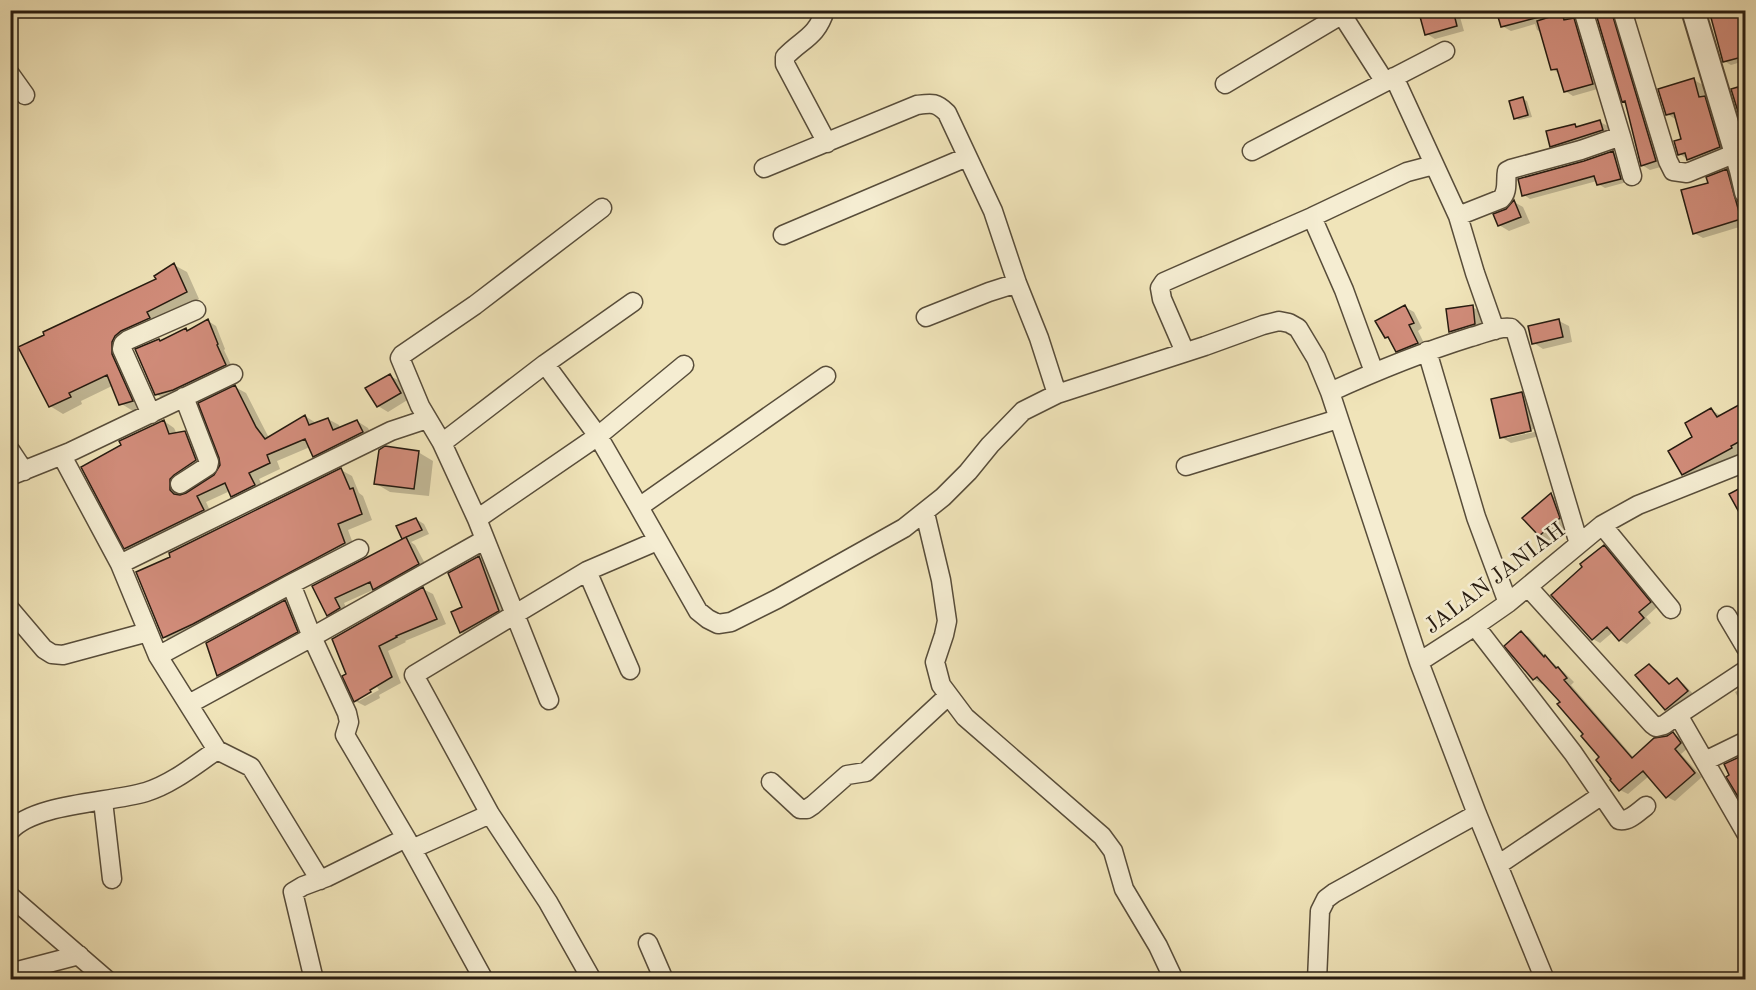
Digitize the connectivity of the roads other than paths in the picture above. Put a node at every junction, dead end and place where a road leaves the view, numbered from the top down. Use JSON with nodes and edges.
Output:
{"nodes":[{"id":1,"x":825,"y":10,"type":"edge"},
{"id":2,"x":1583,"y":10,"type":"edge"},
{"id":3,"x":1622,"y":10,"type":"edge"},
{"id":4,"x":1693,"y":10,"type":"edge"},
{"id":5,"x":1340,"y":13,"type":"edge"},
{"id":6,"x":1445,"y":51,"type":"dead end"},
{"id":7,"x":10,"y":74,"type":"edge"},
{"id":8,"x":1390,"y":79,"type":"junction"},
{"id":9,"x":1225,"y":84,"type":"dead end"},
{"id":10,"x":25,"y":95,"type":"dead end"},
{"id":11,"x":1621,"y":136,"type":"junction"},
{"id":12,"x":827,"y":143,"type":"junction"},
{"id":13,"x":1252,"y":151,"type":"dead end"},
{"id":14,"x":1740,"y":151,"type":"edge"},
{"id":15,"x":967,"y":157,"type":"junction"},
{"id":16,"x":1433,"y":163,"type":"junction"},
{"id":17,"x":764,"y":168,"type":"dead end"},
{"id":18,"x":1632,"y":176,"type":"dead end"},
{"id":19,"x":1746,"y":192,"type":"edge"},
{"id":20,"x":602,"y":208,"type":"dead end"},
{"id":21,"x":1458,"y":216,"type":"junction"},
{"id":22,"x":1312,"y":217,"type":"junction"},
{"id":23,"x":783,"y":235,"type":"dead end"},
{"id":24,"x":1017,"y":283,"type":"junction"},
{"id":25,"x":633,"y":302,"type":"dead end"},
{"id":26,"x":196,"y":310,"type":"dead end"},
{"id":27,"x":926,"y":317,"type":"dead end"},
{"id":28,"x":1495,"y":330,"type":"junction"},
{"id":29,"x":1427,"y":351,"type":"junction"},
{"id":30,"x":1185,"y":352,"type":"junction"},
{"id":31,"x":545,"y":364,"type":"junction"},
{"id":32,"x":684,"y":365,"type":"dead end"},
{"id":33,"x":1374,"y":372,"type":"junction"},
{"id":34,"x":233,"y":374,"type":"dead end"},
{"id":35,"x":826,"y":376,"type":"dead end"},
{"id":36,"x":1330,"y":392,"type":"junction"},
{"id":37,"x":1056,"y":394,"type":"junction"},
{"id":38,"x":184,"y":397,"type":"junction"},
{"id":39,"x":151,"y":414,"type":"junction"},
{"id":40,"x":426,"y":419,"type":"junction"},
{"id":41,"x":1338,"y":419,"type":"junction"},
{"id":42,"x":597,"y":436,"type":"junction"},
{"id":43,"x":442,"y":443,"type":"junction"},
{"id":44,"x":10,"y":450,"type":"edge"},
{"id":45,"x":62,"y":456,"type":"junction"},
{"id":46,"x":1746,"y":462,"type":"edge"},
{"id":47,"x":1186,"y":466,"type":"dead end"},
{"id":48,"x":17,"y":474,"type":"edge"},
{"id":49,"x":180,"y":484,"type":"dead end"},
{"id":50,"x":639,"y":507,"type":"junction"},
{"id":51,"x":925,"y":513,"type":"junction"},
{"id":52,"x":477,"y":519,"type":"junction"},
{"id":53,"x":1602,"y":525,"type":"junction"},
{"id":54,"x":484,"y":540,"type":"junction"},
{"id":55,"x":657,"y":541,"type":"junction"},
{"id":56,"x":1579,"y":544,"type":"junction"},
{"id":57,"x":359,"y":549,"type":"dead end"},
{"id":58,"x":120,"y":564,"type":"junction"},
{"id":59,"x":586,"y":572,"type":"junction"},
{"id":60,"x":291,"y":584,"type":"junction"},
{"id":61,"x":1528,"y":587,"type":"junction"},
{"id":62,"x":1508,"y":603,"type":"junction"},
{"id":63,"x":10,"y":609,"type":"edge"},
{"id":64,"x":1671,"y":609,"type":"dead end"},
{"id":65,"x":515,"y":614,"type":"junction"},
{"id":66,"x":1727,"y":616,"type":"dead end"},
{"id":67,"x":1475,"y":626,"type":"junction"},
{"id":68,"x":148,"y":632,"type":"junction"},
{"id":69,"x":312,"y":637,"type":"junction"},
{"id":70,"x":1746,"y":648,"type":"edge"},
{"id":71,"x":158,"y":656,"type":"junction"},
{"id":72,"x":1419,"y":662,"type":"junction"},
{"id":73,"x":630,"y":670,"type":"dead end"},
{"id":74,"x":1746,"y":670,"type":"edge"},
{"id":75,"x":948,"y":696,"type":"junction"},
{"id":76,"x":549,"y":700,"type":"dead end"},
{"id":77,"x":189,"y":704,"type":"junction"},
{"id":78,"x":1678,"y":715,"type":"junction"},
{"id":79,"x":1746,"y":741,"type":"edge"},
{"id":80,"x":217,"y":750,"type":"junction"},
{"id":81,"x":1705,"y":761,"type":"junction"},
{"id":82,"x":771,"y":782,"type":"dead end"},
{"id":83,"x":1602,"y":795,"type":"junction"},
{"id":84,"x":103,"y":801,"type":"junction"},
{"id":85,"x":1646,"y":806,"type":"dead end"},
{"id":86,"x":490,"y":814,"type":"junction"},
{"id":87,"x":1476,"y":814,"type":"junction"},
{"id":88,"x":10,"y":831,"type":"edge"},
{"id":89,"x":1746,"y":833,"type":"edge"},
{"id":90,"x":409,"y":843,"type":"junction"},
{"id":91,"x":1498,"y":865,"type":"junction"},
{"id":92,"x":112,"y":879,"type":"dead end"},
{"id":93,"x":320,"y":880,"type":"junction"},
{"id":94,"x":10,"y":896,"type":"edge"},
{"id":95,"x":648,"y":943,"type":"dead end"},
{"id":96,"x":79,"y":955,"type":"junction"},
{"id":97,"x":10,"y":972,"type":"edge"},
{"id":98,"x":107,"y":980,"type":"edge"},
{"id":99,"x":314,"y":980,"type":"edge"},
{"id":100,"x":484,"y":980,"type":"edge"},
{"id":101,"x":592,"y":980,"type":"edge"},
{"id":102,"x":664,"y":980,"type":"edge"},
{"id":103,"x":1174,"y":980,"type":"edge"},
{"id":104,"x":1317,"y":980,"type":"edge"},
{"id":105,"x":1545,"y":980,"type":"edge"}],
"edges":[{"from":1,"to":12,"type":"street"},
{"from":2,"to":11,"type":"street"},
{"from":3,"to":14,"type":"street"},
{"from":4,"to":14,"type":"street"},
{"from":5,"to":8,"type":"street"},
{"from":5,"to":9,"type":"street"},
{"from":6,"to":8,"type":"street"},
{"from":7,"to":10,"type":"street"},
{"from":8,"to":13,"type":"street"},
{"from":8,"to":16,"type":"street"},
{"from":11,"to":18,"type":"street"},
{"from":11,"to":21,"type":"street"},
{"from":12,"to":15,"type":"street"},
{"from":12,"to":17,"type":"street"},
{"from":14,"to":19,"type":"street"},
{"from":15,"to":23,"type":"street"},
{"from":15,"to":24,"type":"street"},
{"from":16,"to":21,"type":"street"},
{"from":16,"to":22,"type":"street"},
{"from":20,"to":40,"type":"street"},
{"from":21,"to":28,"type":"street"},
{"from":22,"to":30,"type":"street"},
{"from":22,"to":33,"type":"street"},
{"from":24,"to":27,"type":"street"},
{"from":24,"to":37,"type":"street"},
{"from":25,"to":31,"type":"street"},
{"from":26,"to":39,"type":"street"},
{"from":28,"to":29,"type":"street"},
{"from":28,"to":56,"type":"street"},
{"from":29,"to":33,"type":"street"},
{"from":29,"to":62,"type":"street"},
{"from":30,"to":36,"type":"street"},
{"from":30,"to":37,"type":"street"},
{"from":31,"to":42,"type":"street"},
{"from":31,"to":43,"type":"street"},
{"from":32,"to":42,"type":"street"},
{"from":33,"to":36,"type":"street"},
{"from":34,"to":38,"type":"street"},
{"from":35,"to":50,"type":"street"},
{"from":36,"to":41,"type":"street"},
{"from":37,"to":51,"type":"street"},
{"from":38,"to":39,"type":"street"},
{"from":38,"to":49,"type":"street"},
{"from":39,"to":45,"type":"street"},
{"from":40,"to":43,"type":"street"},
{"from":40,"to":58,"type":"street"},
{"from":41,"to":47,"type":"street"},
{"from":41,"to":72,"type":"street"},
{"from":42,"to":50,"type":"street"},
{"from":42,"to":52,"type":"street"},
{"from":43,"to":52,"type":"street"},
{"from":44,"to":48,"type":"street"},
{"from":45,"to":48,"type":"street"},
{"from":45,"to":58,"type":"street"},
{"from":46,"to":53,"type":"street","name":"JALAN JANIAH"},
{"from":50,"to":55,"type":"street"},
{"from":51,"to":55,"type":"street"},
{"from":51,"to":75,"type":"street"},
{"from":52,"to":54,"type":"street"},
{"from":53,"to":56,"type":"street","name":"JALAN JANIAH"},
{"from":53,"to":64,"type":"street"},
{"from":54,"to":65,"type":"street"},
{"from":54,"to":69,"type":"street"},
{"from":55,"to":59,"type":"street"},
{"from":56,"to":61,"type":"street","name":"JALAN JANIAH"},
{"from":57,"to":60,"type":"street"},
{"from":58,"to":68,"type":"street"},
{"from":59,"to":65,"type":"street"},
{"from":59,"to":73,"type":"street"},
{"from":60,"to":69,"type":"street"},
{"from":60,"to":71,"type":"street"},
{"from":61,"to":62,"type":"street","name":"JALAN JANIAH"},
{"from":61,"to":78,"type":"street"},
{"from":62,"to":67,"type":"street","name":"JALAN JANIAH"},
{"from":63,"to":68,"type":"street"},
{"from":65,"to":76,"type":"street"},
{"from":65,"to":86,"type":"street"},
{"from":66,"to":70,"type":"street"},
{"from":67,"to":72,"type":"street","name":"JALAN JANIAH"},
{"from":67,"to":83,"type":"street"},
{"from":68,"to":71,"type":"street"},
{"from":69,"to":77,"type":"street"},
{"from":69,"to":90,"type":"street"},
{"from":71,"to":77,"type":"street"},
{"from":72,"to":87,"type":"street","name":"JALAN JANIAH"},
{"from":74,"to":78,"type":"street"},
{"from":75,"to":82,"type":"street"},
{"from":75,"to":103,"type":"street"},
{"from":77,"to":80,"type":"street"},
{"from":78,"to":81,"type":"street"},
{"from":79,"to":81,"type":"street"},
{"from":80,"to":84,"type":"street"},
{"from":80,"to":93,"type":"street"},
{"from":81,"to":89,"type":"street"},
{"from":83,"to":85,"type":"street"},
{"from":83,"to":91,"type":"street"},
{"from":84,"to":88,"type":"street"},
{"from":84,"to":92,"type":"street"},
{"from":86,"to":90,"type":"street"},
{"from":86,"to":101,"type":"street"},
{"from":87,"to":91,"type":"street","name":"JALAN JANIAH"},
{"from":87,"to":104,"type":"street"},
{"from":90,"to":93,"type":"street"},
{"from":90,"to":100,"type":"street"},
{"from":91,"to":105,"type":"street","name":"JALAN JANIAH"},
{"from":93,"to":99,"type":"street"},
{"from":94,"to":96,"type":"street"},
{"from":95,"to":102,"type":"street"},
{"from":96,"to":97,"type":"street"},
{"from":96,"to":98,"type":"street"}]}
